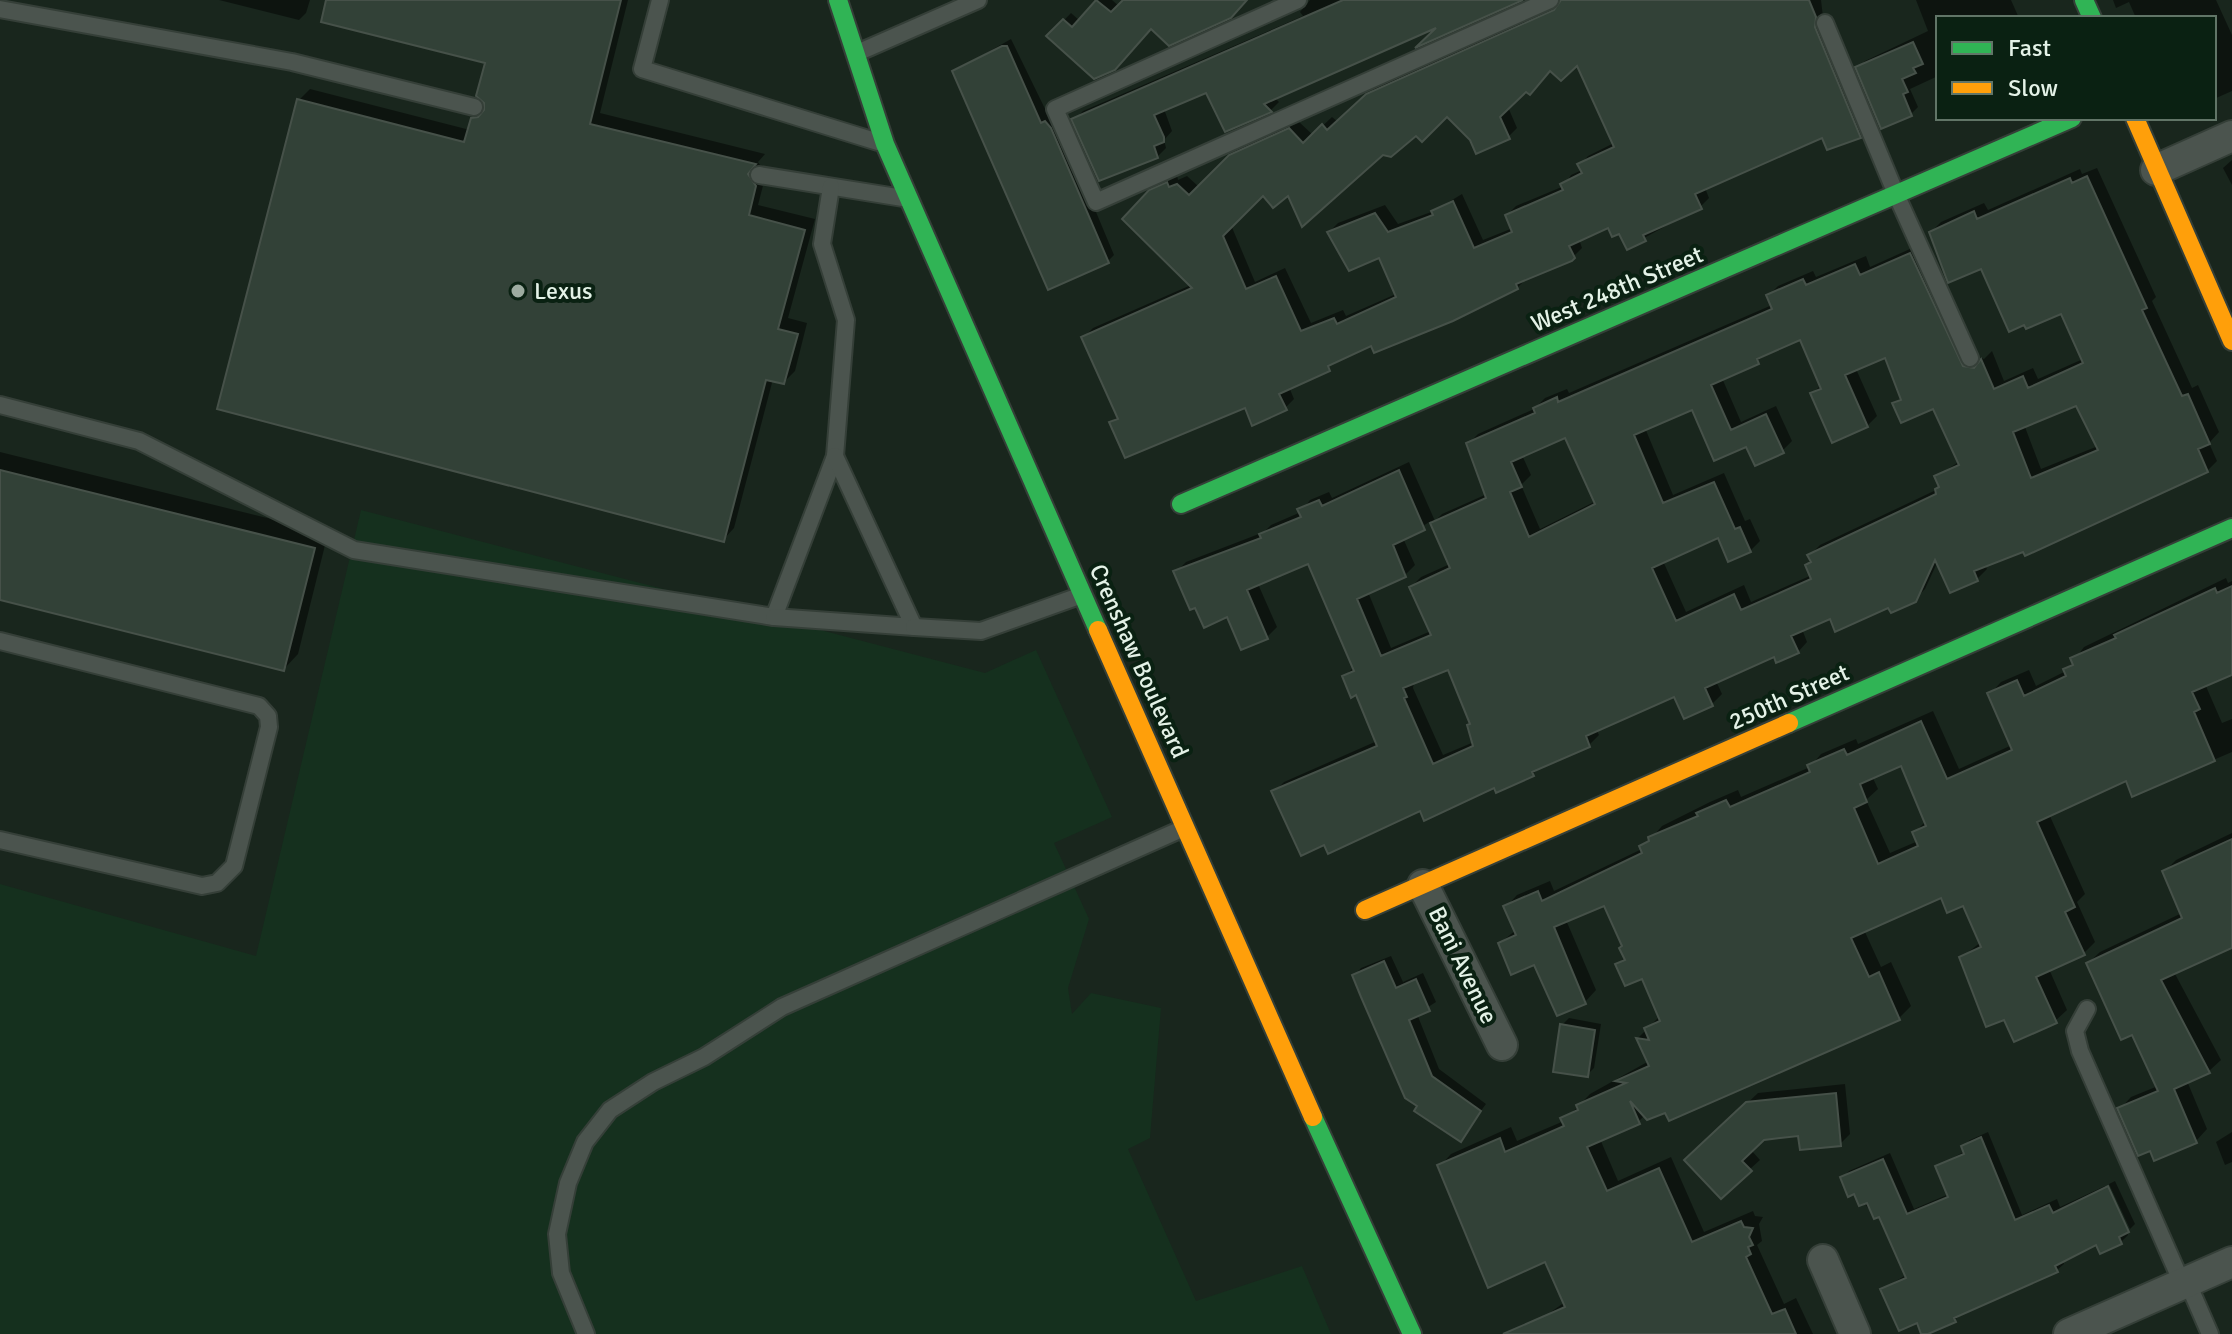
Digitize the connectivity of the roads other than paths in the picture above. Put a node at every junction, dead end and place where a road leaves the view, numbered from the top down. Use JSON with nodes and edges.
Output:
{"nodes":[{"id":1,"x":660,"y":0,"type":"edge"},
{"id":2,"x":838,"y":0,"type":"edge"},
{"id":3,"x":978,"y":0,"type":"edge"},
{"id":4,"x":1298,"y":0,"type":"edge"},
{"id":5,"x":1550,"y":0,"type":"edge"},
{"id":6,"x":0,"y":9,"type":"edge"},
{"id":7,"x":1825,"y":23,"type":"dead end"},
{"id":8,"x":855,"y":53,"type":"junction"},
{"id":9,"x":474,"y":107,"type":"dead end"},
{"id":10,"x":2067,"y":120,"type":"edge"},
{"id":11,"x":2136,"y":120,"type":"edge"},
{"id":12,"x":2232,"y":136,"type":"edge"},
{"id":13,"x":885,"y":144,"type":"junction"},
{"id":14,"x":2156,"y":170,"type":"junction"},
{"id":15,"x":759,"y":175,"type":"dead end"},
{"id":16,"x":831,"y":187,"type":"junction"},
{"id":17,"x":1896,"y":194,"type":"junction"},
{"id":18,"x":909,"y":199,"type":"junction"},
{"id":19,"x":2232,"y":341,"type":"edge"},
{"id":20,"x":1970,"y":358,"type":"dead end"},
{"id":21,"x":0,"y":405,"type":"edge"},
{"id":22,"x":835,"y":456,"type":"junction"},
{"id":23,"x":1181,"y":504,"type":"dead end"},
{"id":24,"x":2232,"y":528,"type":"edge"},
{"id":25,"x":1084,"y":594,"type":"junction"},
{"id":26,"x":774,"y":617,"type":"junction"},
{"id":27,"x":914,"y":627,"type":"junction"},
{"id":28,"x":0,"y":641,"type":"edge"},
{"id":29,"x":1186,"y":828,"type":"junction"},
{"id":30,"x":0,"y":840,"type":"edge"},
{"id":31,"x":1423,"y":885,"type":"junction"},
{"id":32,"x":1365,"y":910,"type":"dead end"},
{"id":33,"x":2087,"y":1009,"type":"dead end"},
{"id":34,"x":1502,"y":1045,"type":"dead end"},
{"id":35,"x":1823,"y":1260,"type":"dead end"},
{"id":36,"x":2232,"y":1262,"type":"edge"},
{"id":37,"x":2184,"y":1282,"type":"junction"},
{"id":38,"x":586,"y":1334,"type":"edge"},
{"id":39,"x":1412,"y":1334,"type":"edge"},
{"id":40,"x":1855,"y":1334,"type":"edge"},
{"id":41,"x":2069,"y":1334,"type":"edge"},
{"id":42,"x":2210,"y":1334,"type":"edge"}],
"edges":[{"from":1,"to":13,"type":"lane"},
{"from":2,"to":8,"type":"street","name":"Crenshaw Boulevard"},
{"from":3,"to":8,"type":"lane"},
{"from":4,"to":5,"type":"lane"},
{"from":6,"to":9,"type":"lane"},
{"from":7,"to":17,"type":"lane"},
{"from":8,"to":13,"type":"street","name":"Crenshaw Boulevard"},
{"from":10,"to":17,"type":"street","name":"West 248th Street"},
{"from":11,"to":14,"type":"street"},
{"from":12,"to":14,"type":"street"},
{"from":13,"to":18,"type":"street","name":"Crenshaw Boulevard"},
{"from":14,"to":19,"type":"street"},
{"from":15,"to":16,"type":"lane"},
{"from":16,"to":18,"type":"lane"},
{"from":16,"to":22,"type":"lane"},
{"from":17,"to":20,"type":"lane"},
{"from":17,"to":23,"type":"street","name":"West 248th Street"},
{"from":18,"to":25,"type":"street","name":"Crenshaw Boulevard"},
{"from":21,"to":26,"type":"lane"},
{"from":22,"to":26,"type":"lane"},
{"from":22,"to":27,"type":"lane"},
{"from":24,"to":31,"type":"street","name":"250th Street"},
{"from":25,"to":27,"type":"lane"},
{"from":25,"to":29,"type":"street","name":"Crenshaw Boulevard"},
{"from":26,"to":27,"type":"lane"},
{"from":28,"to":30,"type":"lane"},
{"from":29,"to":38,"type":"lane"},
{"from":29,"to":39,"type":"street","name":"Crenshaw Boulevard"},
{"from":31,"to":32,"type":"street","name":"250th Street"},
{"from":31,"to":34,"type":"street","name":"Bani Avenue"},
{"from":33,"to":37,"type":"lane"},
{"from":35,"to":40,"type":"street"},
{"from":36,"to":37,"type":"street"},
{"from":37,"to":41,"type":"street"},
{"from":37,"to":42,"type":"lane"}]}
